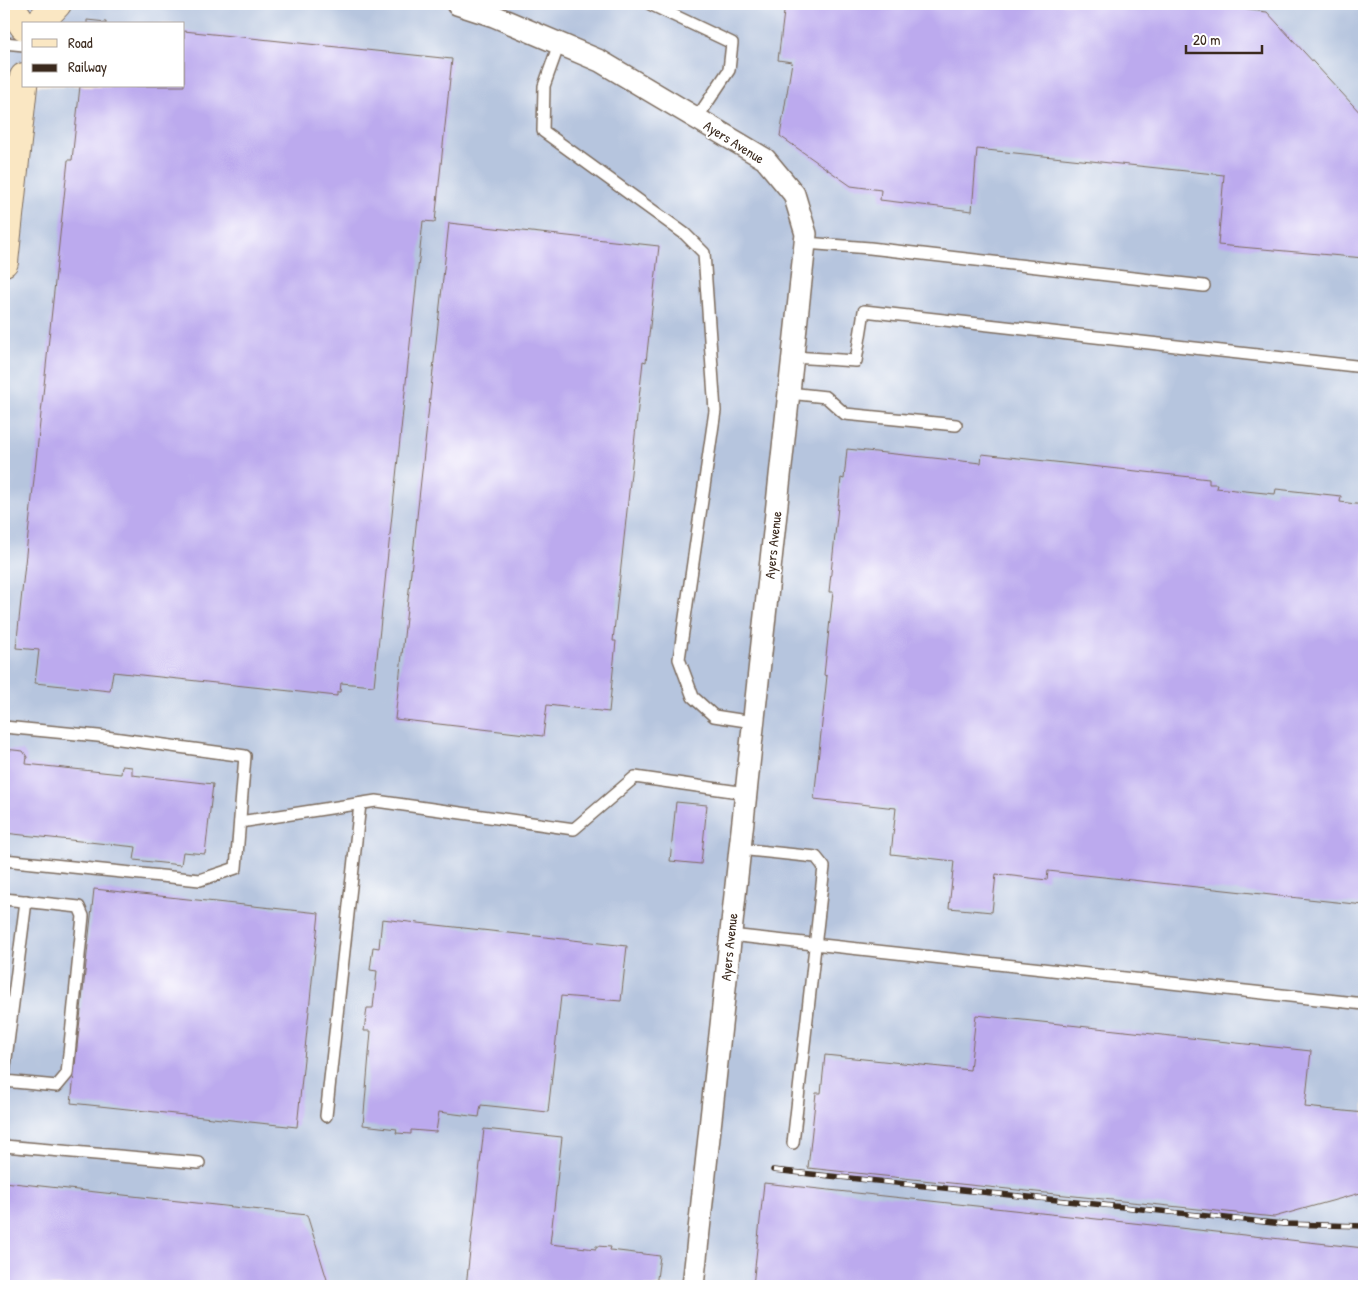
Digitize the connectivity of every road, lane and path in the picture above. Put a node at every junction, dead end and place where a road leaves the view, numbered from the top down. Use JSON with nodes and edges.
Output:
{"nodes":[{"id":1,"x":9,"y":4,"type":"edge"},
{"id":2,"x":57,"y":4,"type":"edge"},
{"id":3,"x":457,"y":4,"type":"edge"},
{"id":4,"x":650,"y":4,"type":"edge"},
{"id":5,"x":483,"y":8,"type":"edge"},
{"id":6,"x":40,"y":22,"type":"edge"},
{"id":7,"x":22,"y":23,"type":"edge"},
{"id":8,"x":4,"y":43,"type":"edge"},
{"id":9,"x":560,"y":44,"type":"junction"},
{"id":10,"x":22,"y":45,"type":"edge"},
{"id":11,"x":22,"y":88,"type":"edge"},
{"id":12,"x":697,"y":118,"type":"junction"},
{"id":13,"x":9,"y":172,"type":"edge"},
{"id":14,"x":805,"y":243,"type":"junction"},
{"id":15,"x":4,"y":262,"type":"edge"},
{"id":16,"x":1204,"y":286,"type":"dead end"},
{"id":17,"x":793,"y":356,"type":"junction"},
{"id":18,"x":1364,"y":368,"type":"edge"},
{"id":19,"x":789,"y":393,"type":"junction"},
{"id":20,"x":956,"y":424,"type":"dead end"},
{"id":21,"x":754,"y":722,"type":"junction"},
{"id":22,"x":4,"y":727,"type":"edge"},
{"id":23,"x":746,"y":793,"type":"junction"},
{"id":24,"x":360,"y":804,"type":"junction"},
{"id":25,"x":240,"y":822,"type":"junction"},
{"id":26,"x":740,"y":849,"type":"junction"},
{"id":27,"x":4,"y":860,"type":"edge"},
{"id":28,"x":4,"y":898,"type":"edge"},
{"id":29,"x":26,"y":901,"type":"junction"},
{"id":30,"x":730,"y":935,"type":"junction"},
{"id":31,"x":815,"y":944,"type":"junction"},
{"id":32,"x":1364,"y":1004,"type":"edge"},
{"id":33,"x":4,"y":1074,"type":"edge"},
{"id":34,"x":4,"y":1081,"type":"edge"},
{"id":35,"x":326,"y":1116,"type":"dead end"},
{"id":36,"x":793,"y":1143,"type":"dead end"},
{"id":37,"x":4,"y":1146,"type":"edge"},
{"id":38,"x":199,"y":1163,"type":"dead end"},
{"id":39,"x":693,"y":1286,"type":"edge"}],
"edges":[{"from":1,"to":7,"type":"main road"},
{"from":2,"to":6,"type":"main road"},
{"from":3,"to":5,"type":"street","name":"Ayers Avenue"},
{"from":4,"to":12,"type":"lane"},
{"from":5,"to":9,"type":"street","name":"Ayers Avenue"},
{"from":8,"to":10,"type":"lane"},
{"from":9,"to":12,"type":"street","name":"Ayers Avenue"},
{"from":9,"to":21,"type":"lane"},
{"from":11,"to":13,"type":"main road"},
{"from":12,"to":14,"type":"street","name":"Ayers Avenue"},
{"from":13,"to":15,"type":"main road"},
{"from":14,"to":16,"type":"lane"},
{"from":14,"to":17,"type":"street","name":"Ayers Avenue"},
{"from":17,"to":18,"type":"lane"},
{"from":17,"to":19,"type":"street","name":"Ayers Avenue"},
{"from":19,"to":20,"type":"lane"},
{"from":19,"to":21,"type":"street","name":"Ayers Avenue"},
{"from":21,"to":23,"type":"street","name":"Ayers Avenue"},
{"from":22,"to":25,"type":"lane"},
{"from":23,"to":24,"type":"lane"},
{"from":23,"to":26,"type":"street","name":"Ayers Avenue"},
{"from":24,"to":25,"type":"lane"},
{"from":24,"to":35,"type":"lane"},
{"from":25,"to":27,"type":"lane"},
{"from":26,"to":30,"type":"street","name":"Ayers Avenue"},
{"from":26,"to":31,"type":"lane"},
{"from":28,"to":29,"type":"lane"},
{"from":29,"to":33,"type":"lane"},
{"from":29,"to":34,"type":"lane"},
{"from":30,"to":31,"type":"lane"},
{"from":30,"to":39,"type":"street","name":"Ayers Avenue"},
{"from":31,"to":32,"type":"lane"},
{"from":31,"to":36,"type":"lane"},
{"from":37,"to":38,"type":"lane"}]}
